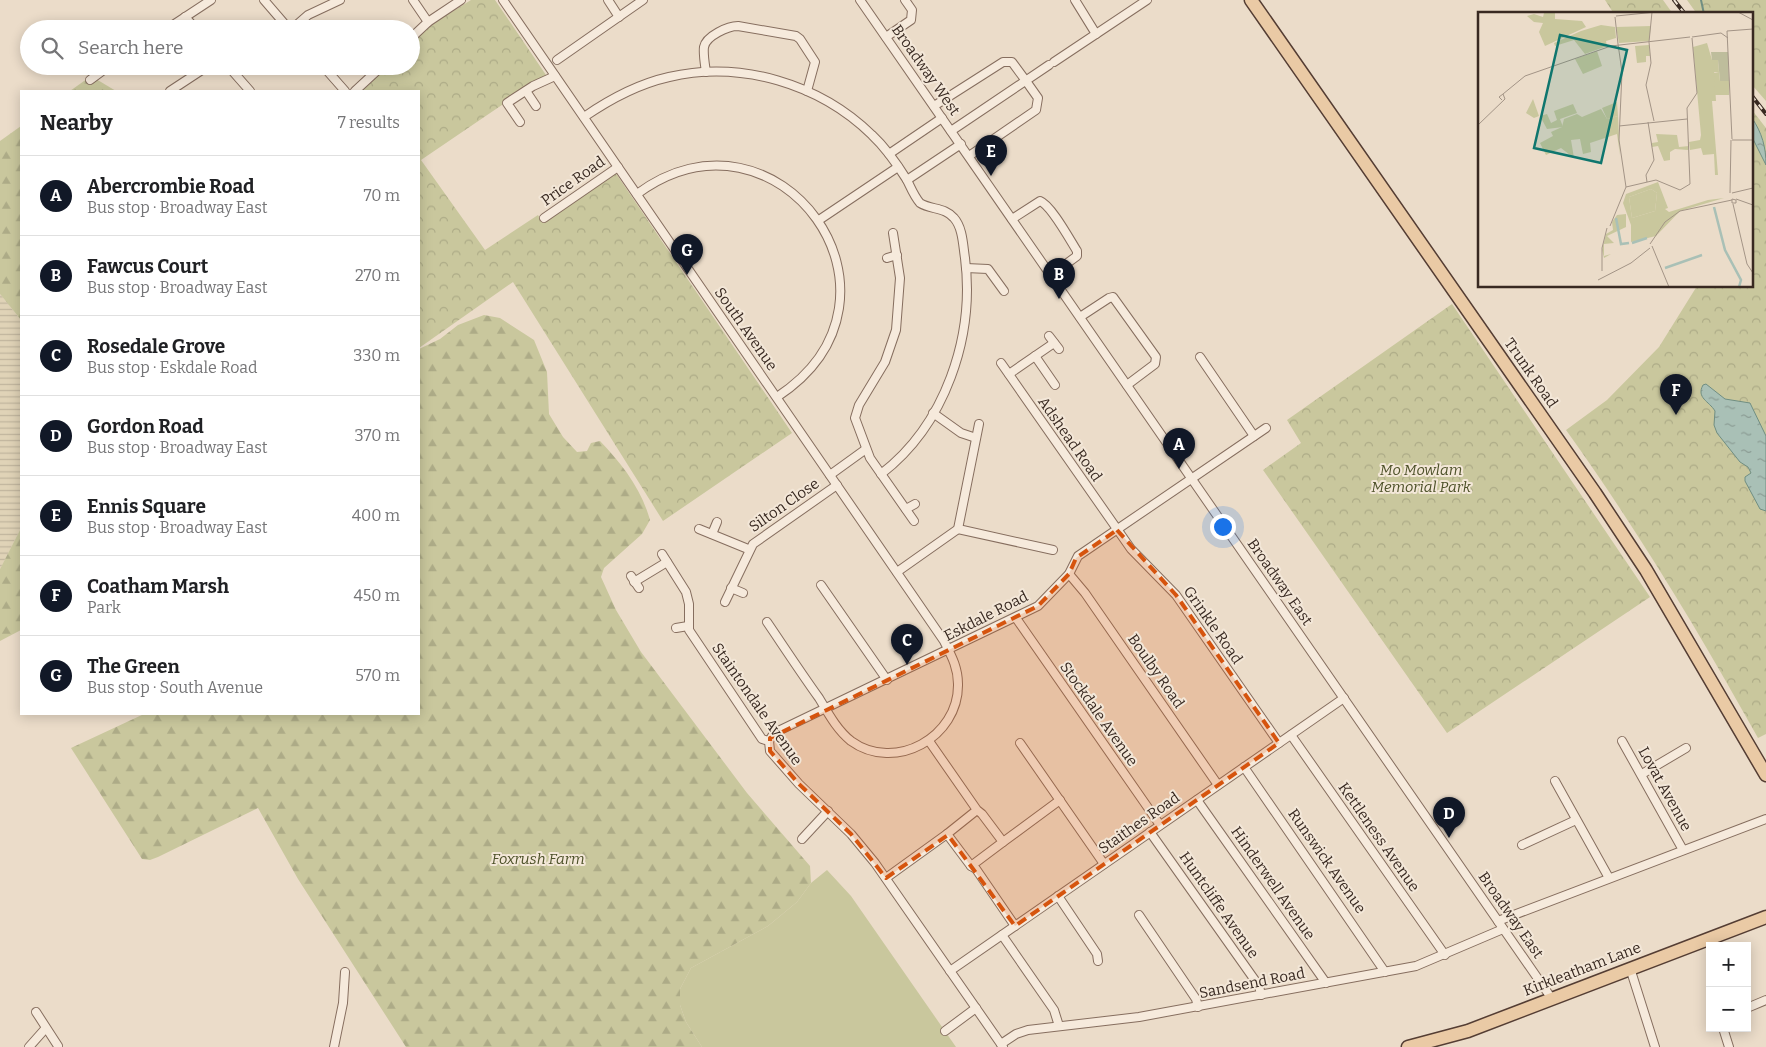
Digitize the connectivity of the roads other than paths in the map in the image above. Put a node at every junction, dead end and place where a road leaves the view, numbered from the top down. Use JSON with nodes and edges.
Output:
{"nodes":[{"id":1,"x":210,"y":0,"type":"edge"},
{"id":2,"x":264,"y":0,"type":"edge"},
{"id":3,"x":340,"y":0,"type":"edge"},
{"id":4,"x":412,"y":0,"type":"edge"},
{"id":5,"x":461,"y":0,"type":"edge"},
{"id":6,"x":503,"y":0,"type":"edge"},
{"id":7,"x":608,"y":0,"type":"edge"},
{"id":8,"x":644,"y":0,"type":"edge"},
{"id":9,"x":860,"y":0,"type":"edge"},
{"id":10,"x":905,"y":0,"type":"edge"},
{"id":11,"x":1075,"y":0,"type":"edge"},
{"id":12,"x":1147,"y":0,"type":"edge"},
{"id":13,"x":1251,"y":0,"type":"edge"},
{"id":14,"x":185,"y":17,"type":"junction"},
{"id":15,"x":619,"y":17,"type":"junction"},
{"id":16,"x":180,"y":20,"type":"edge"},
{"id":17,"x":188,"y":20,"type":"edge"},
{"id":18,"x":283,"y":20,"type":"edge"},
{"id":19,"x":302,"y":20,"type":"edge"},
{"id":20,"x":428,"y":22,"type":"junction"},
{"id":21,"x":420,"y":30,"type":"edge"},
{"id":22,"x":1096,"y":34,"type":"junction"},
{"id":23,"x":886,"y":37,"type":"junction"},
{"id":24,"x":557,"y":60,"type":"dead end"},
{"id":25,"x":706,"y":72,"type":"junction"},
{"id":26,"x":97,"y":75,"type":"edge"},
{"id":27,"x":194,"y":75,"type":"edge"},
{"id":28,"x":236,"y":75,"type":"edge"},
{"id":29,"x":331,"y":75,"type":"edge"},
{"id":30,"x":372,"y":75,"type":"edge"},
{"id":31,"x":555,"y":76,"type":"junction"},
{"id":32,"x":90,"y":80,"type":"dead end"},
{"id":33,"x":1026,"y":81,"type":"junction"},
{"id":34,"x":172,"y":90,"type":"edge"},
{"id":35,"x":249,"y":90,"type":"edge"},
{"id":36,"x":345,"y":90,"type":"edge"},
{"id":37,"x":356,"y":90,"type":"edge"},
{"id":38,"x":526,"y":90,"type":"junction"},
{"id":39,"x":807,"y":91,"type":"junction"},
{"id":40,"x":536,"y":106,"type":"dead end"},
{"id":41,"x":934,"y":106,"type":"junction"},
{"id":42,"x":584,"y":117,"type":"junction"},
{"id":43,"x":942,"y":118,"type":"junction"},
{"id":44,"x":520,"y":122,"type":"dead end"},
{"id":45,"x":951,"y":131,"type":"junction"},
{"id":46,"x":961,"y":144,"type":"junction"},
{"id":47,"x":890,"y":154,"type":"junction"},
{"id":48,"x":969,"y":156,"type":"junction"},
{"id":49,"x":618,"y":167,"type":"junction"},
{"id":50,"x":898,"y":167,"type":"junction"},
{"id":51,"x":907,"y":180,"type":"junction"},
{"id":52,"x":637,"y":194,"type":"junction"},
{"id":53,"x":544,"y":218,"type":"dead end"},
{"id":54,"x":1012,"y":219,"type":"junction"},
{"id":55,"x":819,"y":220,"type":"junction"},
{"id":56,"x":892,"y":233,"type":"dead end"},
{"id":57,"x":898,"y":256,"type":"junction"},
{"id":58,"x":887,"y":258,"type":"dead end"},
{"id":59,"x":966,"y":268,"type":"junction"},
{"id":60,"x":1051,"y":275,"type":"junction"},
{"id":61,"x":1004,"y":291,"type":"dead end"},
{"id":62,"x":1080,"y":317,"type":"junction"},
{"id":63,"x":1054,"y":342,"type":"dead end"},
{"id":64,"x":1035,"y":356,"type":"junction"},
{"id":65,"x":1200,"y":357,"type":"dead end"},
{"id":66,"x":1001,"y":364,"type":"dead end"},
{"id":67,"x":1009,"y":374,"type":"junction"},
{"id":68,"x":1055,"y":385,"type":"dead end"},
{"id":69,"x":1127,"y":385,"type":"junction"},
{"id":70,"x":777,"y":398,"type":"junction"},
{"id":71,"x":933,"y":413,"type":"junction"},
{"id":72,"x":979,"y":424,"type":"dead end"},
{"id":73,"x":1266,"y":428,"type":"dead end"},
{"id":74,"x":1254,"y":436,"type":"junction"},
{"id":75,"x":976,"y":438,"type":"junction"},
{"id":76,"x":866,"y":449,"type":"junction"},
{"id":77,"x":881,"y":474,"type":"junction"},
{"id":78,"x":830,"y":475,"type":"junction"},
{"id":79,"x":1192,"y":479,"type":"junction"},
{"id":80,"x":837,"y":485,"type":"junction"},
{"id":81,"x":915,"y":504,"type":"dead end"},
{"id":82,"x":906,"y":509,"type":"junction"},
{"id":83,"x":914,"y":521,"type":"dead end"},
{"id":84,"x":717,"y":522,"type":"dead end"},
{"id":85,"x":699,"y":529,"type":"dead end"},
{"id":86,"x":958,"y":529,"type":"junction"},
{"id":87,"x":1117,"y":530,"type":"junction"},
{"id":88,"x":712,"y":534,"type":"junction"},
{"id":89,"x":748,"y":549,"type":"junction"},
{"id":90,"x":1053,"y":550,"type":"dead end"},
{"id":91,"x":662,"y":554,"type":"dead end"},
{"id":92,"x":667,"y":562,"type":"junction"},
{"id":93,"x":897,"y":572,"type":"junction"},
{"id":94,"x":1069,"y":574,"type":"junction"},
{"id":95,"x":635,"y":582,"type":"dead end"},
{"id":96,"x":822,"y":585,"type":"dead end"},
{"id":97,"x":731,"y":588,"type":"junction"},
{"id":98,"x":743,"y":593,"type":"dead end"},
{"id":99,"x":726,"y":602,"type":"dead end"},
{"id":100,"x":1016,"y":618,"type":"junction"},
{"id":101,"x":767,"y":622,"type":"dead end"},
{"id":102,"x":688,"y":626,"type":"junction"},
{"id":103,"x":676,"y":628,"type":"dead end"},
{"id":104,"x":948,"y":650,"type":"junction"},
{"id":105,"x":887,"y":680,"type":"junction"},
{"id":106,"x":1344,"y":698,"type":"junction"},
{"id":107,"x":826,"y":709,"type":"junction"},
{"id":108,"x":1291,"y":735,"type":"junction"},
{"id":109,"x":769,"y":741,"type":"junction"},
{"id":110,"x":929,"y":741,"type":"junction"},
{"id":111,"x":1622,"y":741,"type":"dead end"},
{"id":112,"x":1020,"y":743,"type":"dead end"},
{"id":113,"x":1279,"y":743,"type":"junction"},
{"id":114,"x":1686,"y":748,"type":"dead end"},
{"id":115,"x":1244,"y":767,"type":"junction"},
{"id":116,"x":1642,"y":774,"type":"junction"},
{"id":117,"x":1766,"y":775,"type":"edge"},
{"id":118,"x":1554,"y":781,"type":"dead end"},
{"id":119,"x":1218,"y":785,"type":"junction"},
{"id":120,"x":1060,"y":800,"type":"junction"},
{"id":121,"x":1197,"y":800,"type":"junction"},
{"id":122,"x":977,"y":810,"type":"junction"},
{"id":123,"x":828,"y":811,"type":"junction"},
{"id":124,"x":1766,"y":818,"type":"edge"},
{"id":125,"x":1576,"y":820,"type":"junction"},
{"id":126,"x":1160,"y":825,"type":"junction"},
{"id":127,"x":1150,"y":832,"type":"junction"},
{"id":128,"x":947,"y":834,"type":"junction"},
{"id":129,"x":802,"y":839,"type":"dead end"},
{"id":130,"x":1002,"y":842,"type":"junction"},
{"id":131,"x":1522,"y":845,"type":"dead end"},
{"id":132,"x":1683,"y":850,"type":"junction"},
{"id":133,"x":1104,"y":864,"type":"junction"},
{"id":134,"x":971,"y":866,"type":"junction"},
{"id":135,"x":886,"y":878,"type":"junction"},
{"id":136,"x":1609,"y":878,"type":"junction"},
{"id":137,"x":1058,"y":896,"type":"junction"},
{"id":138,"x":1139,"y":915,"type":"dead end"},
{"id":139,"x":1766,"y":917,"type":"edge"},
{"id":140,"x":1498,"y":921,"type":"junction"},
{"id":141,"x":1015,"y":926,"type":"junction"},
{"id":142,"x":1503,"y":929,"type":"junction"},
{"id":143,"x":1002,"y":935,"type":"junction"},
{"id":144,"x":1444,"y":955,"type":"junction"},
{"id":145,"x":1098,"y":961,"type":"dead end"},
{"id":146,"x":1630,"y":968,"type":"junction"},
{"id":147,"x":950,"y":971,"type":"junction"},
{"id":148,"x":346,"y":972,"type":"dead end"},
{"id":149,"x":1384,"y":972,"type":"junction"},
{"id":150,"x":1326,"y":983,"type":"junction"},
{"id":151,"x":1261,"y":995,"type":"junction"},
{"id":152,"x":1552,"y":999,"type":"junction"},
{"id":153,"x":1766,"y":1000,"type":"edge"},
{"id":154,"x":1751,"y":1006,"type":"edge"},
{"id":155,"x":1198,"y":1007,"type":"junction"},
{"id":156,"x":976,"y":1008,"type":"junction"},
{"id":157,"x":36,"y":1012,"type":"dead end"},
{"id":158,"x":1059,"y":1026,"type":"junction"},
{"id":159,"x":45,"y":1029,"type":"junction"},
{"id":160,"x":945,"y":1031,"type":"dead end"},
{"id":161,"x":1724,"y":1032,"type":"edge"},
{"id":162,"x":1002,"y":1045,"type":"edge"},
{"id":163,"x":58,"y":1046,"type":"edge"},
{"id":164,"x":29,"y":1047,"type":"edge"},
{"id":165,"x":334,"y":1047,"type":"edge"},
{"id":166,"x":1408,"y":1047,"type":"edge"},
{"id":167,"x":1655,"y":1047,"type":"edge"},
{"id":168,"x":1729,"y":1047,"type":"edge"}],
"edges":[{"from":1,"to":14,"type":"street"},
{"from":2,"to":18,"type":"street"},
{"from":3,"to":19,"type":"street"},
{"from":4,"to":20,"type":"street"},
{"from":5,"to":20,"type":"street"},
{"from":6,"to":31,"type":"street","name":"South Avenue"},
{"from":7,"to":15,"type":"street"},
{"from":8,"to":15,"type":"street"},
{"from":9,"to":23,"type":"street","name":"Broadway West"},
{"from":10,"to":23,"type":"street"},
{"from":11,"to":22,"type":"street"},
{"from":12,"to":22,"type":"street"},
{"from":13,"to":117,"type":"main road","name":"Trunk Road"},
{"from":14,"to":16,"type":"street"},
{"from":14,"to":17,"type":"street"},
{"from":15,"to":24,"type":"street"},
{"from":20,"to":21,"type":"street"},
{"from":22,"to":33,"type":"street"},
{"from":23,"to":41,"type":"street","name":"Broadway West"},
{"from":25,"to":39,"type":"street"},
{"from":25,"to":39,"type":"street"},
{"from":25,"to":42,"type":"street"},
{"from":26,"to":32,"type":"street"},
{"from":27,"to":34,"type":"street"},
{"from":28,"to":35,"type":"street"},
{"from":29,"to":36,"type":"street"},
{"from":30,"to":37,"type":"street"},
{"from":31,"to":38,"type":"street"},
{"from":31,"to":42,"type":"street","name":"South Avenue"},
{"from":33,"to":41,"type":"street"},
{"from":33,"to":45,"type":"street"},
{"from":33,"to":48,"type":"street"},
{"from":38,"to":40,"type":"street"},
{"from":38,"to":44,"type":"street"},
{"from":39,"to":47,"type":"street"},
{"from":41,"to":43,"type":"street","name":"Broadway West"},
{"from":42,"to":49,"type":"street","name":"South Avenue"},
{"from":43,"to":45,"type":"street","name":"Broadway West"},
{"from":43,"to":47,"type":"street"},
{"from":45,"to":46,"type":"street","name":"Broadway West"},
{"from":46,"to":48,"type":"street","name":"Broadway West"},
{"from":46,"to":51,"type":"street"},
{"from":47,"to":50,"type":"street"},
{"from":48,"to":54,"type":"street","name":"Broadway East"},
{"from":49,"to":52,"type":"street","name":"South Avenue"},
{"from":49,"to":53,"type":"street","name":"Price Road"},
{"from":50,"to":51,"type":"street"},
{"from":50,"to":55,"type":"street"},
{"from":51,"to":59,"type":"street"},
{"from":52,"to":55,"type":"street"},
{"from":52,"to":70,"type":"street","name":"South Avenue"},
{"from":54,"to":60,"type":"street","name":"Broadway East"},
{"from":54,"to":60,"type":"street"},
{"from":55,"to":70,"type":"street"},
{"from":56,"to":57,"type":"street"},
{"from":57,"to":58,"type":"street"},
{"from":57,"to":76,"type":"street"},
{"from":59,"to":61,"type":"street"},
{"from":59,"to":71,"type":"street"},
{"from":60,"to":62,"type":"street","name":"Broadway East"},
{"from":62,"to":69,"type":"street","name":"Broadway East"},
{"from":62,"to":69,"type":"street"},
{"from":63,"to":64,"type":"street"},
{"from":64,"to":67,"type":"street"},
{"from":64,"to":68,"type":"street"},
{"from":65,"to":74,"type":"street"},
{"from":66,"to":67,"type":"street","name":"Adshead Road"},
{"from":67,"to":87,"type":"street","name":"Adshead Road"},
{"from":69,"to":79,"type":"street","name":"Broadway East"},
{"from":70,"to":78,"type":"street","name":"South Avenue"},
{"from":71,"to":75,"type":"street"},
{"from":71,"to":77,"type":"street"},
{"from":72,"to":75,"type":"street"},
{"from":73,"to":74,"type":"street","name":"Eskdale Road"},
{"from":74,"to":79,"type":"street","name":"Eskdale Road"},
{"from":75,"to":86,"type":"street"},
{"from":76,"to":77,"type":"street"},
{"from":76,"to":78,"type":"street"},
{"from":77,"to":82,"type":"street"},
{"from":78,"to":80,"type":"street","name":"South Avenue"},
{"from":79,"to":87,"type":"street","name":"Eskdale Road"},
{"from":79,"to":106,"type":"street","name":"Broadway East"},
{"from":80,"to":89,"type":"street","name":"Silton Close"},
{"from":80,"to":93,"type":"street","name":"South Avenue"},
{"from":81,"to":82,"type":"street"},
{"from":82,"to":83,"type":"street"},
{"from":84,"to":88,"type":"street"},
{"from":85,"to":88,"type":"street","name":"Silton Close"},
{"from":86,"to":90,"type":"street"},
{"from":86,"to":93,"type":"street"},
{"from":87,"to":94,"type":"street","name":"Eskdale Road"},
{"from":87,"to":113,"type":"street","name":"Grinkle Road"},
{"from":88,"to":89,"type":"street","name":"Silton Close"},
{"from":89,"to":97,"type":"street","name":"Silton Close"},
{"from":91,"to":92,"type":"street"},
{"from":92,"to":95,"type":"street"},
{"from":92,"to":102,"type":"street"},
{"from":93,"to":104,"type":"street","name":"South Avenue"},
{"from":94,"to":100,"type":"street","name":"Eskdale Road"},
{"from":94,"to":119,"type":"street","name":"Boulby Road"},
{"from":96,"to":105,"type":"street"},
{"from":97,"to":98,"type":"street"},
{"from":97,"to":99,"type":"street","name":"Silton Close"},
{"from":100,"to":104,"type":"street","name":"Eskdale Road"},
{"from":100,"to":126,"type":"street","name":"Stockdale Avenue"},
{"from":101,"to":107,"type":"street"},
{"from":102,"to":103,"type":"street"},
{"from":102,"to":109,"type":"street","name":"Staintondale Avenue"},
{"from":104,"to":105,"type":"street","name":"Eskdale Road"},
{"from":104,"to":110,"type":"street","name":"South Avenue"},
{"from":105,"to":107,"type":"street","name":"Eskdale Road"},
{"from":106,"to":108,"type":"street","name":"Staithes Road"},
{"from":106,"to":140,"type":"street","name":"Broadway East"},
{"from":107,"to":109,"type":"street","name":"Eskdale Road"},
{"from":107,"to":110,"type":"street"},
{"from":108,"to":113,"type":"street","name":"Staithes Road"},
{"from":108,"to":144,"type":"street","name":"Kettleness Avenue"},
{"from":109,"to":123,"type":"street","name":"Staintondale Avenue"},
{"from":110,"to":122,"type":"street"},
{"from":111,"to":116,"type":"street","name":"Lovat Avenue"},
{"from":112,"to":120,"type":"street"},
{"from":113,"to":115,"type":"street","name":"Staithes Road"},
{"from":114,"to":116,"type":"street"},
{"from":115,"to":119,"type":"street","name":"Staithes Road"},
{"from":115,"to":149,"type":"street","name":"Runswick Avenue"},
{"from":116,"to":132,"type":"street","name":"Lovat Avenue"},
{"from":118,"to":125,"type":"street"},
{"from":119,"to":121,"type":"street","name":"Staithes Road"},
{"from":120,"to":130,"type":"street"},
{"from":120,"to":133,"type":"street"},
{"from":121,"to":126,"type":"street","name":"Staithes Road"},
{"from":121,"to":150,"type":"street","name":"Hinderwell Avenue"},
{"from":122,"to":128,"type":"street"},
{"from":122,"to":130,"type":"street"},
{"from":123,"to":129,"type":"street"},
{"from":123,"to":135,"type":"street","name":"Staintondale Avenue"},
{"from":124,"to":132,"type":"street"},
{"from":125,"to":131,"type":"street"},
{"from":125,"to":136,"type":"street"},
{"from":126,"to":127,"type":"street","name":"Staithes Road"},
{"from":127,"to":133,"type":"street","name":"Staithes Road"},
{"from":127,"to":151,"type":"street","name":"Huntcliffe Avenue"},
{"from":128,"to":134,"type":"street"},
{"from":128,"to":135,"type":"street"},
{"from":130,"to":134,"type":"street"},
{"from":132,"to":136,"type":"street"},
{"from":133,"to":137,"type":"street","name":"Staithes Road"},
{"from":134,"to":141,"type":"street"},
{"from":135,"to":147,"type":"street","name":"Staintondale Avenue"},
{"from":136,"to":140,"type":"street"},
{"from":137,"to":141,"type":"street","name":"Staithes Road"},
{"from":137,"to":145,"type":"street"},
{"from":138,"to":155,"type":"street"},
{"from":139,"to":146,"type":"main road","name":"Kirkleatham Lane"},
{"from":140,"to":142,"type":"street","name":"Broadway East"},
{"from":141,"to":143,"type":"street","name":"Staithes Road"},
{"from":142,"to":144,"type":"street","name":"Sandsend Road"},
{"from":142,"to":152,"type":"street","name":"Broadway East"},
{"from":143,"to":147,"type":"street","name":"Staithes Road"},
{"from":143,"to":158,"type":"street"},
{"from":144,"to":149,"type":"street","name":"Sandsend Road"},
{"from":146,"to":152,"type":"main road","name":"Kirkleatham Lane"},
{"from":146,"to":167,"type":"street"},
{"from":147,"to":156,"type":"street","name":"Staintondale Avenue"},
{"from":148,"to":165,"type":"street"},
{"from":149,"to":150,"type":"street","name":"Sandsend Road"},
{"from":150,"to":151,"type":"street","name":"Sandsend Road"},
{"from":151,"to":155,"type":"street","name":"Sandsend Road"},
{"from":152,"to":166,"type":"main road","name":"Kirkleatham Lane"},
{"from":153,"to":154,"type":"street"},
{"from":155,"to":158,"type":"street","name":"Sandsend Road"},
{"from":156,"to":160,"type":"street"},
{"from":156,"to":162,"type":"street","name":"Staintondale Avenue"},
{"from":157,"to":159,"type":"street"},
{"from":158,"to":162,"type":"street","name":"Sandsend Road"},
{"from":159,"to":163,"type":"street"},
{"from":159,"to":164,"type":"street"},
{"from":161,"to":168,"type":"street"}]}
